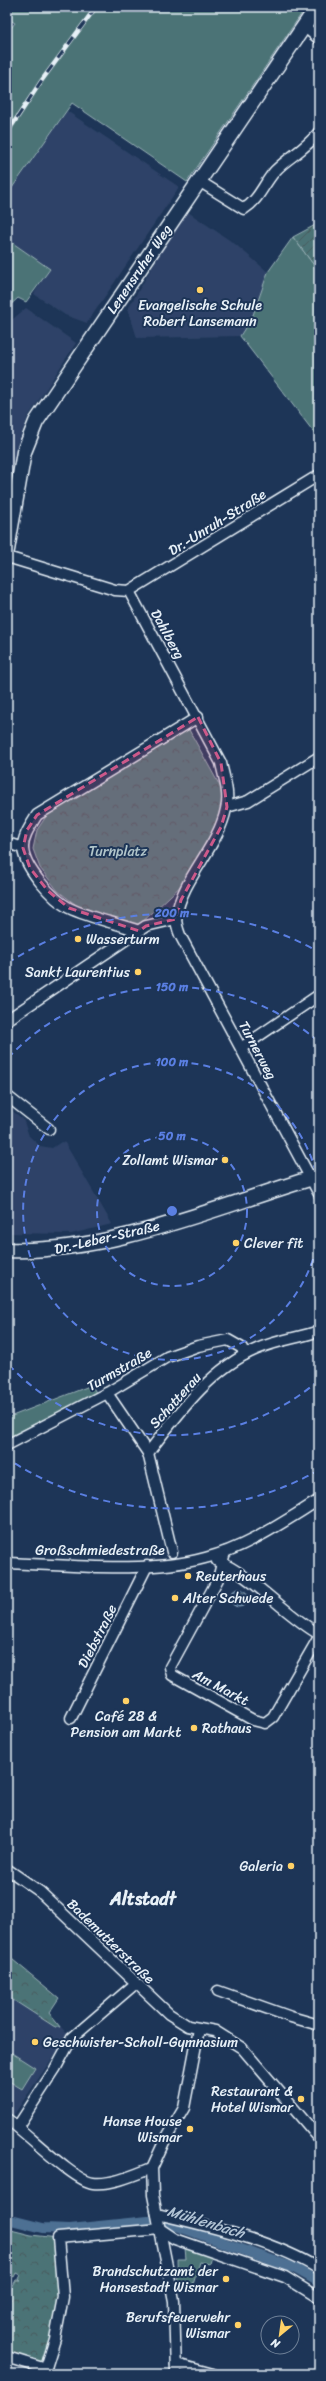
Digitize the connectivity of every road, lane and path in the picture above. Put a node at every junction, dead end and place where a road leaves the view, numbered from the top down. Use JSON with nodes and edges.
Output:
{"nodes":[{"id":1,"x":317,"y":7,"type":"edge"},
{"id":2,"x":304,"y":26,"type":"junction"},
{"id":3,"x":319,"y":39,"type":"edge"},
{"id":4,"x":319,"y":132,"type":"edge"},
{"id":5,"x":199,"y":181,"type":"junction"},
{"id":6,"x":319,"y":475,"type":"edge"},
{"id":7,"x":7,"y":550,"type":"edge"},
{"id":8,"x":7,"y":558,"type":"edge"},
{"id":9,"x":129,"y":591,"type":"junction"},
{"id":10,"x":198,"y":717,"type":"junction"},
{"id":11,"x":319,"y":757,"type":"edge"},
{"id":12,"x":227,"y":807,"type":"junction"},
{"id":13,"x":7,"y":843,"type":"edge"},
{"id":14,"x":23,"y":848,"type":"junction"},
{"id":15,"x":176,"y":919,"type":"junction"},
{"id":16,"x":139,"y":931,"type":"junction"},
{"id":17,"x":319,"y":995,"type":"edge"},
{"id":18,"x":7,"y":1020,"type":"edge"},
{"id":19,"x":241,"y":1048,"type":"junction"},
{"id":20,"x":7,"y":1096,"type":"edge"},
{"id":21,"x":49,"y":1129,"type":"dead end"},
{"id":22,"x":315,"y":1177,"type":"edge"},
{"id":23,"x":319,"y":1194,"type":"edge"},
{"id":24,"x":7,"y":1250,"type":"edge"},
{"id":25,"x":319,"y":1331,"type":"edge"},
{"id":26,"x":244,"y":1355,"type":"junction"},
{"id":27,"x":107,"y":1393,"type":"junction"},
{"id":28,"x":7,"y":1445,"type":"edge"},
{"id":29,"x":148,"y":1453,"type":"junction"},
{"id":30,"x":319,"y":1500,"type":"edge"},
{"id":31,"x":172,"y":1552,"type":"dead end"},
{"id":32,"x":221,"y":1556,"type":"junction"},
{"id":33,"x":204,"y":1559,"type":"joint"},
{"id":34,"x":7,"y":1564,"type":"edge"},
{"id":35,"x":147,"y":1566,"type":"junction"},
{"id":36,"x":240,"y":1574,"type":"junction"},
{"id":37,"x":218,"y":1579,"type":"junction"},
{"id":38,"x":319,"y":1636,"type":"edge"},
{"id":39,"x":71,"y":1718,"type":"dead end"},
{"id":40,"x":7,"y":1869,"type":"edge"},
{"id":41,"x":135,"y":1984,"type":"junction"},
{"id":42,"x":218,"y":1991,"type":"dead end"},
{"id":43,"x":318,"y":2022,"type":"edge"},
{"id":44,"x":199,"y":2029,"type":"junction"},
{"id":45,"x":7,"y":2119,"type":"edge"},
{"id":46,"x":18,"y":2126,"type":"junction"},
{"id":47,"x":319,"y":2138,"type":"edge"},
{"id":48,"x":152,"y":2168,"type":"junction"},
{"id":49,"x":157,"y":2214,"type":"junction"},
{"id":50,"x":160,"y":2230,"type":"junction"},
{"id":51,"x":319,"y":2269,"type":"edge"},
{"id":52,"x":319,"y":2298,"type":"edge"},
{"id":53,"x":7,"y":2357,"type":"edge"},
{"id":54,"x":176,"y":2369,"type":"edge"},
{"id":55,"x":45,"y":2372,"type":"edge"},
{"id":56,"x":213,"y":2374,"type":"edge"}],
"edges":[{"from":1,"to":2,"type":"street","name":"Lenensruher Weg"},
{"from":2,"to":3,"type":"street"},
{"from":2,"to":5,"type":"street","name":"Lenensruher Weg"},
{"from":4,"to":5,"type":"street"},
{"from":5,"to":7,"type":"street","name":"Lenensruher Weg"},
{"from":6,"to":9,"type":"street","name":"Dr.-Unruh-Straße"},
{"from":8,"to":9,"type":"street"},
{"from":9,"to":10,"type":"street","name":"Dahlberg"},
{"from":10,"to":12,"type":"street","name":"Dahlberg"},
{"from":10,"to":14,"type":"street"},
{"from":11,"to":12,"type":"street"},
{"from":12,"to":15,"type":"street"},
{"from":13,"to":14,"type":"street"},
{"from":14,"to":16,"type":"street"},
{"from":15,"to":16,"type":"street"},
{"from":15,"to":19,"type":"street","name":"Turnerweg"},
{"from":16,"to":18,"type":"street"},
{"from":17,"to":19,"type":"street"},
{"from":19,"to":22,"type":"street","name":"Turnerweg"},
{"from":20,"to":21,"type":"street"},
{"from":22,"to":23,"type":"street","name":"Turnerweg"},
{"from":22,"to":24,"type":"street","name":"Dr.-Leber-Straße"},
{"from":25,"to":26,"type":"street","name":"Schatterau"},
{"from":26,"to":27,"type":"street","name":"Turmstraße"},
{"from":26,"to":29,"type":"street","name":"Schatterau"},
{"from":27,"to":28,"type":"street","name":"Turmstraße"},
{"from":27,"to":29,"type":"street"},
{"from":29,"to":31,"type":"street"},
{"from":30,"to":32,"type":"street"},
{"from":32,"to":33,"type":"street","name":"Am Markt"},
{"from":32,"to":36,"type":"street","name":"Am Markt"},
{"from":32,"to":37,"type":"street"},
{"from":33,"to":35,"type":"street","name":"Großschmiedestraße"},
{"from":34,"to":35,"type":"street","name":"Großschmiedestraße"},
{"from":35,"to":39,"type":"street","name":"Diebstraße"},
{"from":36,"to":37,"type":"street"},
{"from":36,"to":38,"type":"street","name":"Am Markt"},
{"from":37,"to":38,"type":"street","name":"Am Markt"},
{"from":40,"to":41,"type":"street","name":"Bademutterstraße"},
{"from":41,"to":44,"type":"street","name":"Bademutterstraße"},
{"from":41,"to":46,"type":"street"},
{"from":42,"to":43,"type":"street"},
{"from":44,"to":47,"type":"street","name":"Bademutterstraße"},
{"from":44,"to":48,"type":"street"},
{"from":45,"to":46,"type":"street"},
{"from":46,"to":48,"type":"street"},
{"from":48,"to":49,"type":"street"},
{"from":49,"to":50,"type":"street"},
{"from":49,"to":51,"type":"street"},
{"from":50,"to":52,"type":"street"},
{"from":50,"to":54,"type":"street"},
{"from":50,"to":55,"type":"street"},
{"from":53,"to":55,"type":"street"},
{"from":54,"to":56,"type":"street"}]}
